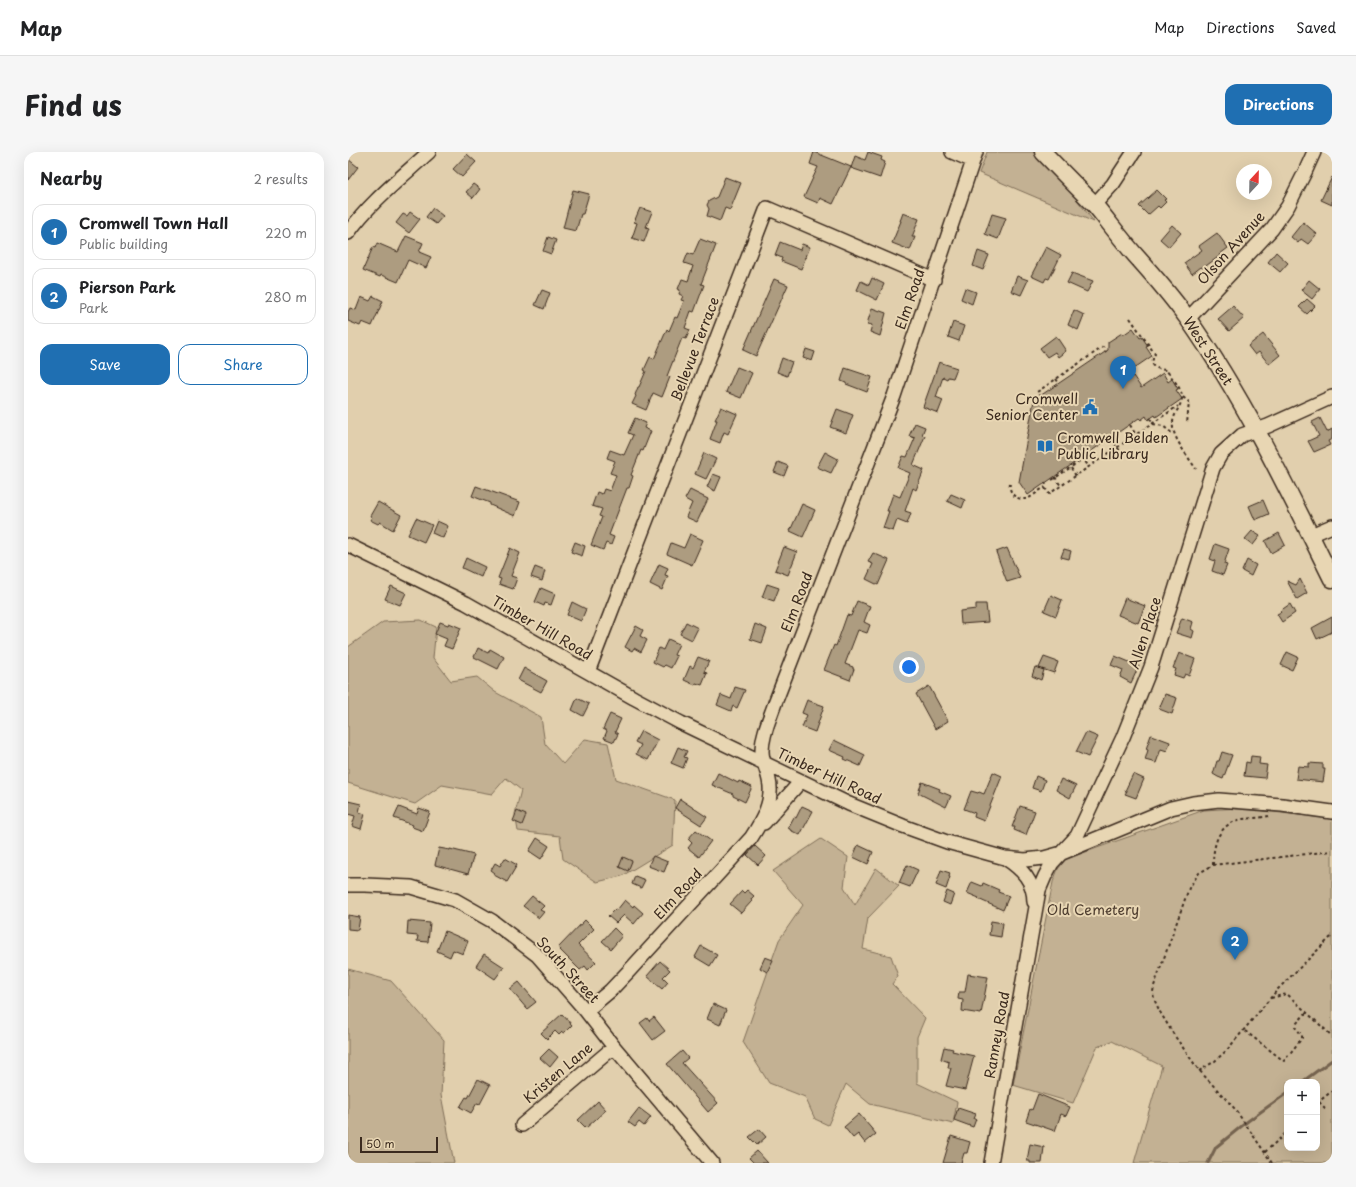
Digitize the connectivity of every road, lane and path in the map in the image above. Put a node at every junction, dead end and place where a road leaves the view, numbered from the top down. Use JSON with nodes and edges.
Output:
{"nodes":[{"id":1,"x":429,"y":152,"type":"edge"},
{"id":2,"x":952,"y":152,"type":"edge"},
{"id":3,"x":1043,"y":152,"type":"edge"},
{"id":4,"x":1134,"y":152,"type":"edge"},
{"id":5,"x":1314,"y":152,"type":"edge"},
{"id":6,"x":974,"y":157,"type":"edge"},
{"id":7,"x":1094,"y":205,"type":"junction"},
{"id":8,"x":348,"y":234,"type":"edge"},
{"id":9,"x":934,"y":280,"type":"junction"},
{"id":10,"x":1130,"y":318,"type":"dead end"},
{"id":11,"x":1188,"y":319,"type":"junction"},
{"id":12,"x":1106,"y":352,"type":"dead end"},
{"id":13,"x":1056,"y":379,"type":"junction"},
{"id":14,"x":1060,"y":383,"type":"dead end"},
{"id":15,"x":1040,"y":397,"type":"dead end"},
{"id":16,"x":1183,"y":397,"type":"junction"},
{"id":17,"x":1332,"y":398,"type":"edge"},
{"id":18,"x":1179,"y":405,"type":"junction"},
{"id":19,"x":1150,"y":418,"type":"dead end"},
{"id":20,"x":1153,"y":424,"type":"junction"},
{"id":21,"x":1187,"y":424,"type":"dead end"},
{"id":22,"x":1130,"y":425,"type":"dead end"},
{"id":23,"x":1257,"y":430,"type":"junction"},
{"id":24,"x":1136,"y":435,"type":"junction"},
{"id":25,"x":1174,"y":435,"type":"junction"},
{"id":26,"x":1111,"y":438,"type":"dead end"},
{"id":27,"x":1117,"y":448,"type":"junction"},
{"id":28,"x":1122,"y":454,"type":"dead end"},
{"id":29,"x":1089,"y":467,"type":"junction"},
{"id":30,"x":1071,"y":468,"type":"junction"},
{"id":31,"x":1196,"y":469,"type":"dead end"},
{"id":32,"x":1076,"y":476,"type":"junction"},
{"id":33,"x":1055,"y":477,"type":"junction"},
{"id":34,"x":1052,"y":480,"type":"dead end"},
{"id":35,"x":1046,"y":482,"type":"dead end"},
{"id":36,"x":1010,"y":483,"type":"dead end"},
{"id":37,"x":1046,"y":486,"type":"junction"},
{"id":38,"x":1061,"y":486,"type":"junction"},
{"id":39,"x":1332,"y":526,"type":"edge"},
{"id":40,"x":1311,"y":535,"type":"junction"},
{"id":41,"x":348,"y":545,"type":"edge"},
{"id":42,"x":1332,"y":578,"type":"edge"},
{"id":43,"x":588,"y":672,"type":"junction"},
{"id":44,"x":763,"y":763,"type":"junction"},
{"id":45,"x":801,"y":782,"type":"junction"},
{"id":46,"x":1282,"y":805,"type":"junction"},
{"id":47,"x":1332,"y":812,"type":"edge"},
{"id":48,"x":751,"y":838,"type":"junction"},
{"id":49,"x":1332,"y":851,"type":"edge"},
{"id":50,"x":1062,"y":853,"type":"junction"},
{"id":51,"x":1005,"y":858,"type":"junction"},
{"id":52,"x":1213,"y":865,"type":"junction"},
{"id":53,"x":348,"y":885,"type":"edge"},
{"id":54,"x":1034,"y":912,"type":"junction"},
{"id":55,"x":1332,"y":936,"type":"edge"},
{"id":56,"x":1270,"y":999,"type":"junction"},
{"id":57,"x":586,"y":1011,"type":"junction"},
{"id":58,"x":1306,"y":1013,"type":"junction"},
{"id":59,"x":1245,"y":1031,"type":"junction"},
{"id":60,"x":1332,"y":1036,"type":"edge"},
{"id":61,"x":614,"y":1047,"type":"junction"},
{"id":62,"x":1199,"y":1071,"type":"junction"},
{"id":63,"x":1332,"y":1091,"type":"edge"},
{"id":64,"x":1320,"y":1100,"type":"edge"},
{"id":65,"x":1320,"y":1104,"type":"edge"},
{"id":66,"x":1326,"y":1110,"type":"dead end"},
{"id":67,"x":522,"y":1124,"type":"dead end"},
{"id":68,"x":1284,"y":1135,"type":"edge"},
{"id":69,"x":1265,"y":1152,"type":"junction"},
{"id":70,"x":712,"y":1163,"type":"edge"},
{"id":71,"x":991,"y":1163,"type":"edge"},
{"id":72,"x":1272,"y":1163,"type":"edge"}],
"edges":[{"from":1,"to":8,"type":"street"},
{"from":2,"to":6,"type":"street"},
{"from":3,"to":7,"type":"main road","name":"West Street"},
{"from":4,"to":7,"type":"street"},
{"from":5,"to":11,"type":"street","name":"Olson Avenue"},
{"from":6,"to":9,"type":"street","name":"Elm Road"},
{"from":7,"to":11,"type":"main road","name":"West Street"},
{"from":9,"to":43,"type":"street","name":"Bellevue Terrace"},
{"from":9,"to":44,"type":"street","name":"Elm Road"},
{"from":10,"to":16,"type":"path"},
{"from":11,"to":23,"type":"main road","name":"West Street"},
{"from":12,"to":13,"type":"path"},
{"from":13,"to":14,"type":"path"},
{"from":13,"to":15,"type":"path"},
{"from":16,"to":18,"type":"path"},
{"from":16,"to":21,"type":"path"},
{"from":17,"to":23,"type":"street","name":"Allen Place"},
{"from":18,"to":20,"type":"path"},
{"from":18,"to":25,"type":"path"},
{"from":19,"to":20,"type":"path"},
{"from":20,"to":24,"type":"path"},
{"from":20,"to":25,"type":"path"},
{"from":22,"to":24,"type":"path"},
{"from":23,"to":40,"type":"main road","name":"West Street"},
{"from":23,"to":50,"type":"street","name":"Allen Place"},
{"from":24,"to":27,"type":"path"},
{"from":25,"to":31,"type":"path"},
{"from":26,"to":27,"type":"path"},
{"from":27,"to":28,"type":"path"},
{"from":27,"to":29,"type":"path"},
{"from":29,"to":30,"type":"path"},
{"from":29,"to":32,"type":"path"},
{"from":30,"to":32,"type":"path"},
{"from":30,"to":33,"type":"path"},
{"from":32,"to":38,"type":"path"},
{"from":33,"to":34,"type":"path"},
{"from":33,"to":38,"type":"path"},
{"from":35,"to":37,"type":"path"},
{"from":36,"to":37,"type":"path"},
{"from":37,"to":38,"type":"path"},
{"from":39,"to":40,"type":"street"},
{"from":40,"to":42,"type":"main road","name":"West Street"},
{"from":41,"to":43,"type":"street","name":"Timber Hill Road"},
{"from":43,"to":44,"type":"street","name":"Timber Hill Road"},
{"from":44,"to":45,"type":"street","name":"Timber Hill Road"},
{"from":44,"to":48,"type":"street","name":"Elm Road"},
{"from":45,"to":48,"type":"street"},
{"from":45,"to":51,"type":"street","name":"Timber Hill Road"},
{"from":46,"to":47,"type":"street","name":"Timber Hill Road"},
{"from":46,"to":50,"type":"street","name":"Timber Hill Road"},
{"from":46,"to":52,"type":"path"},
{"from":48,"to":57,"type":"street","name":"Elm Road"},
{"from":49,"to":52,"type":"path"},
{"from":50,"to":51,"type":"street","name":"Timber Hill Road"},
{"from":50,"to":54,"type":"street","name":"Ranney Road"},
{"from":51,"to":54,"type":"street","name":"Ranney Road"},
{"from":52,"to":62,"type":"path"},
{"from":53,"to":57,"type":"street","name":"South Street"},
{"from":54,"to":71,"type":"street","name":"Ranney Road"},
{"from":55,"to":56,"type":"path"},
{"from":56,"to":58,"type":"path"},
{"from":56,"to":59,"type":"path"},
{"from":57,"to":61,"type":"street","name":"South Street"},
{"from":58,"to":59,"type":"path"},
{"from":58,"to":60,"type":"path"},
{"from":59,"to":62,"type":"path"},
{"from":61,"to":67,"type":"street","name":"Kristen Lane"},
{"from":61,"to":70,"type":"street","name":"South Street"},
{"from":62,"to":69,"type":"path"},
{"from":63,"to":64,"type":"path"},
{"from":65,"to":66,"type":"path"},
{"from":68,"to":69,"type":"path"},
{"from":69,"to":72,"type":"path"}]}
